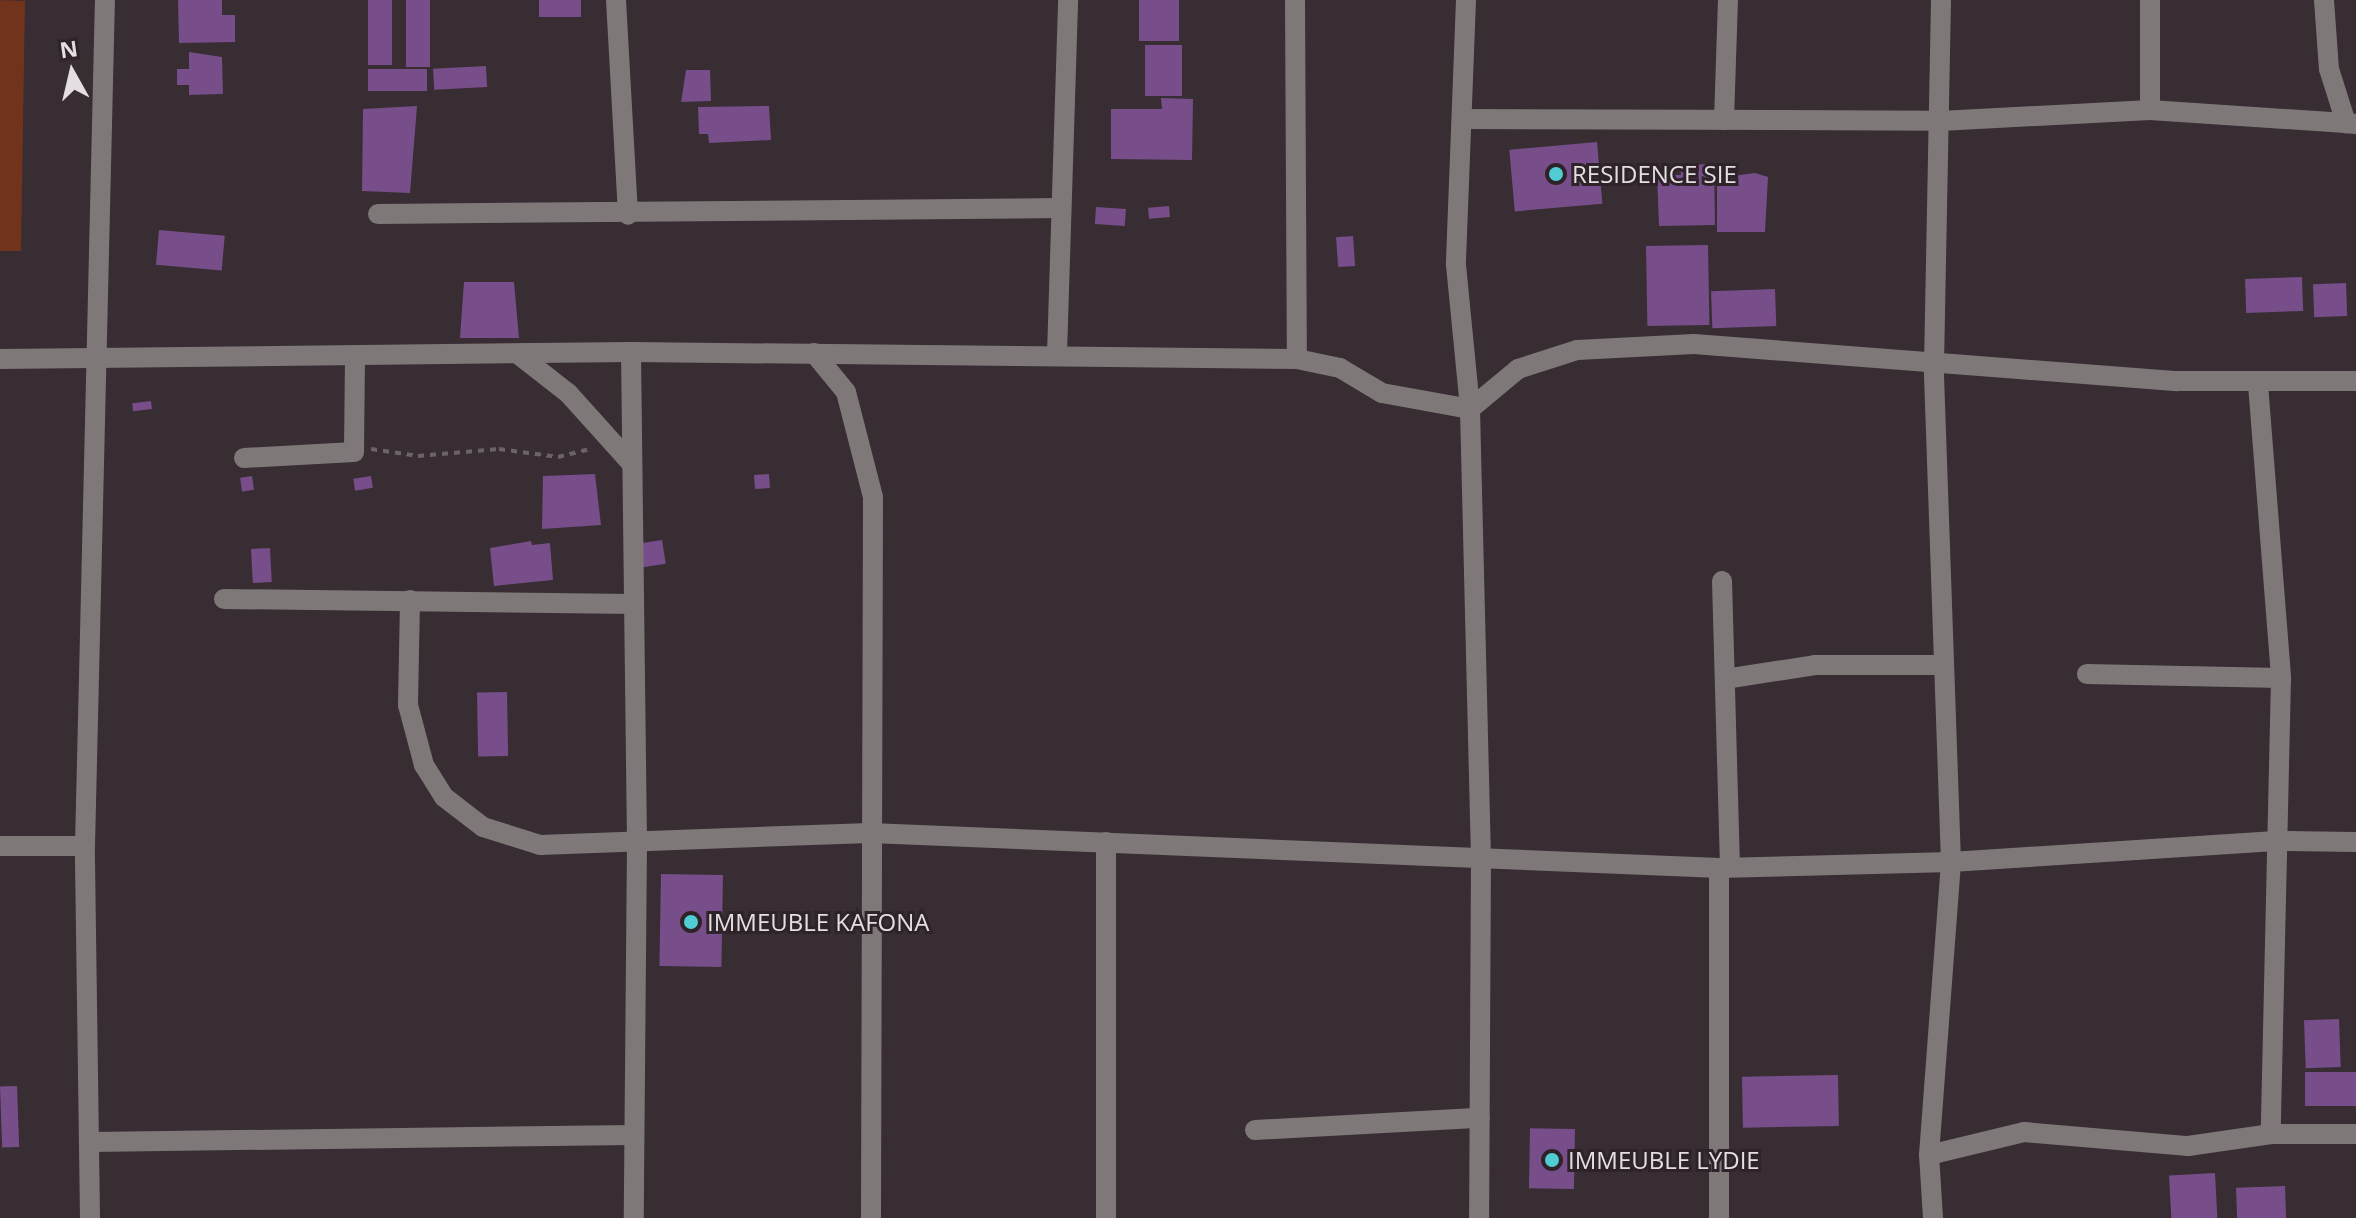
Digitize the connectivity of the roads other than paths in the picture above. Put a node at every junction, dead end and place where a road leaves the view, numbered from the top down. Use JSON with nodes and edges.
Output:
{"nodes":[{"id":1,"x":105,"y":0,"type":"edge"},
{"id":2,"x":616,"y":0,"type":"edge"},
{"id":3,"x":1068,"y":0,"type":"edge"},
{"id":4,"x":1295,"y":0,"type":"edge"},
{"id":5,"x":1466,"y":0,"type":"edge"},
{"id":6,"x":1728,"y":0,"type":"edge"},
{"id":7,"x":1941,"y":0,"type":"edge"},
{"id":8,"x":2150,"y":0,"type":"edge"},
{"id":9,"x":2324,"y":0,"type":"edge"},
{"id":10,"x":2150,"y":110,"type":"junction"},
{"id":11,"x":1463,"y":119,"type":"junction"},
{"id":12,"x":1724,"y":120,"type":"junction"},
{"id":13,"x":1940,"y":121,"type":"junction"},
{"id":14,"x":2351,"y":124,"type":"edge"},
{"id":15,"x":1061,"y":208,"type":"junction"},
{"id":16,"x":378,"y":214,"type":"dead end"},
{"id":17,"x":628,"y":215,"type":"junction"},
{"id":18,"x":631,"y":352,"type":"junction"},
{"id":19,"x":814,"y":353,"type":"junction"},
{"id":20,"x":518,"y":354,"type":"junction"},
{"id":21,"x":1057,"y":354,"type":"junction"},
{"id":22,"x":355,"y":356,"type":"junction"},
{"id":23,"x":0,"y":359,"type":"edge"},
{"id":24,"x":1297,"y":359,"type":"junction"},
{"id":25,"x":93,"y":360,"type":"junction"},
{"id":26,"x":1934,"y":365,"type":"junction"},
{"id":27,"x":2356,"y":381,"type":"edge"},
{"id":28,"x":2258,"y":384,"type":"junction"},
{"id":29,"x":1470,"y":409,"type":"junction"},
{"id":30,"x":244,"y":458,"type":"dead end"},
{"id":31,"x":632,"y":464,"type":"junction"},
{"id":32,"x":1722,"y":581,"type":"dead end"},
{"id":33,"x":224,"y":599,"type":"dead end"},
{"id":34,"x":410,"y":600,"type":"junction"},
{"id":35,"x":634,"y":604,"type":"junction"},
{"id":36,"x":1944,"y":665,"type":"junction"},
{"id":37,"x":2087,"y":674,"type":"dead end"},
{"id":38,"x":2281,"y":678,"type":"junction"},
{"id":39,"x":1725,"y":679,"type":"junction"},
{"id":40,"x":870,"y":833,"type":"junction"},
{"id":41,"x":2279,"y":841,"type":"junction"},
{"id":42,"x":637,"y":842,"type":"junction"},
{"id":43,"x":1106,"y":842,"type":"junction"},
{"id":44,"x":2356,"y":842,"type":"edge"},
{"id":45,"x":0,"y":846,"type":"edge"},
{"id":46,"x":85,"y":846,"type":"junction"},
{"id":47,"x":1481,"y":856,"type":"junction"},
{"id":48,"x":1951,"y":862,"type":"junction"},
{"id":49,"x":1725,"y":868,"type":"junction"},
{"id":50,"x":1480,"y":1118,"type":"junction"},
{"id":51,"x":1255,"y":1130,"type":"dead end"},
{"id":52,"x":2271,"y":1134,"type":"junction"},
{"id":53,"x":2356,"y":1134,"type":"edge"},
{"id":54,"x":634,"y":1135,"type":"junction"},
{"id":55,"x":91,"y":1142,"type":"junction"},
{"id":56,"x":1929,"y":1155,"type":"junction"},
{"id":57,"x":90,"y":1218,"type":"edge"},
{"id":58,"x":634,"y":1218,"type":"edge"},
{"id":59,"x":871,"y":1218,"type":"edge"},
{"id":60,"x":1106,"y":1218,"type":"edge"},
{"id":61,"x":1479,"y":1218,"type":"edge"},
{"id":62,"x":1719,"y":1218,"type":"edge"},
{"id":63,"x":1933,"y":1218,"type":"edge"}],
"edges":[{"from":1,"to":25,"type":"street"},
{"from":2,"to":17,"type":"street"},
{"from":3,"to":15,"type":"street"},
{"from":4,"to":24,"type":"street"},
{"from":5,"to":11,"type":"street"},
{"from":6,"to":12,"type":"street"},
{"from":7,"to":13,"type":"street"},
{"from":8,"to":10,"type":"street"},
{"from":9,"to":14,"type":"street"},
{"from":10,"to":13,"type":"street"},
{"from":10,"to":14,"type":"street"},
{"from":11,"to":12,"type":"street"},
{"from":11,"to":29,"type":"street"},
{"from":12,"to":13,"type":"street"},
{"from":13,"to":26,"type":"street"},
{"from":15,"to":17,"type":"street"},
{"from":15,"to":21,"type":"street"},
{"from":16,"to":17,"type":"street"},
{"from":18,"to":19,"type":"street"},
{"from":18,"to":20,"type":"street"},
{"from":18,"to":31,"type":"street"},
{"from":19,"to":21,"type":"street"},
{"from":19,"to":40,"type":"street"},
{"from":20,"to":22,"type":"street"},
{"from":20,"to":31,"type":"street"},
{"from":21,"to":24,"type":"street"},
{"from":22,"to":25,"type":"street"},
{"from":22,"to":30,"type":"street"},
{"from":23,"to":25,"type":"street"},
{"from":24,"to":29,"type":"street"},
{"from":25,"to":46,"type":"street"},
{"from":26,"to":28,"type":"street"},
{"from":26,"to":29,"type":"street"},
{"from":26,"to":36,"type":"street"},
{"from":27,"to":28,"type":"street"},
{"from":28,"to":38,"type":"street"},
{"from":29,"to":47,"type":"street"},
{"from":31,"to":35,"type":"street"},
{"from":32,"to":39,"type":"street"},
{"from":33,"to":34,"type":"street"},
{"from":34,"to":35,"type":"street"},
{"from":34,"to":42,"type":"street"},
{"from":35,"to":42,"type":"street"},
{"from":36,"to":39,"type":"street"},
{"from":36,"to":48,"type":"street"},
{"from":37,"to":38,"type":"street"},
{"from":38,"to":41,"type":"street"},
{"from":39,"to":49,"type":"street"},
{"from":40,"to":42,"type":"street"},
{"from":40,"to":43,"type":"street"},
{"from":40,"to":59,"type":"street"},
{"from":41,"to":44,"type":"street"},
{"from":41,"to":48,"type":"street"},
{"from":41,"to":52,"type":"street"},
{"from":42,"to":54,"type":"street"},
{"from":43,"to":47,"type":"street"},
{"from":43,"to":60,"type":"street"},
{"from":45,"to":46,"type":"street"},
{"from":46,"to":55,"type":"street"},
{"from":47,"to":49,"type":"street"},
{"from":47,"to":50,"type":"street"},
{"from":48,"to":49,"type":"street"},
{"from":48,"to":56,"type":"street"},
{"from":49,"to":62,"type":"street"},
{"from":50,"to":51,"type":"street"},
{"from":50,"to":61,"type":"street"},
{"from":52,"to":53,"type":"street"},
{"from":52,"to":56,"type":"street"},
{"from":54,"to":55,"type":"street"},
{"from":54,"to":58,"type":"street"},
{"from":55,"to":57,"type":"street"},
{"from":56,"to":63,"type":"street"}]}
